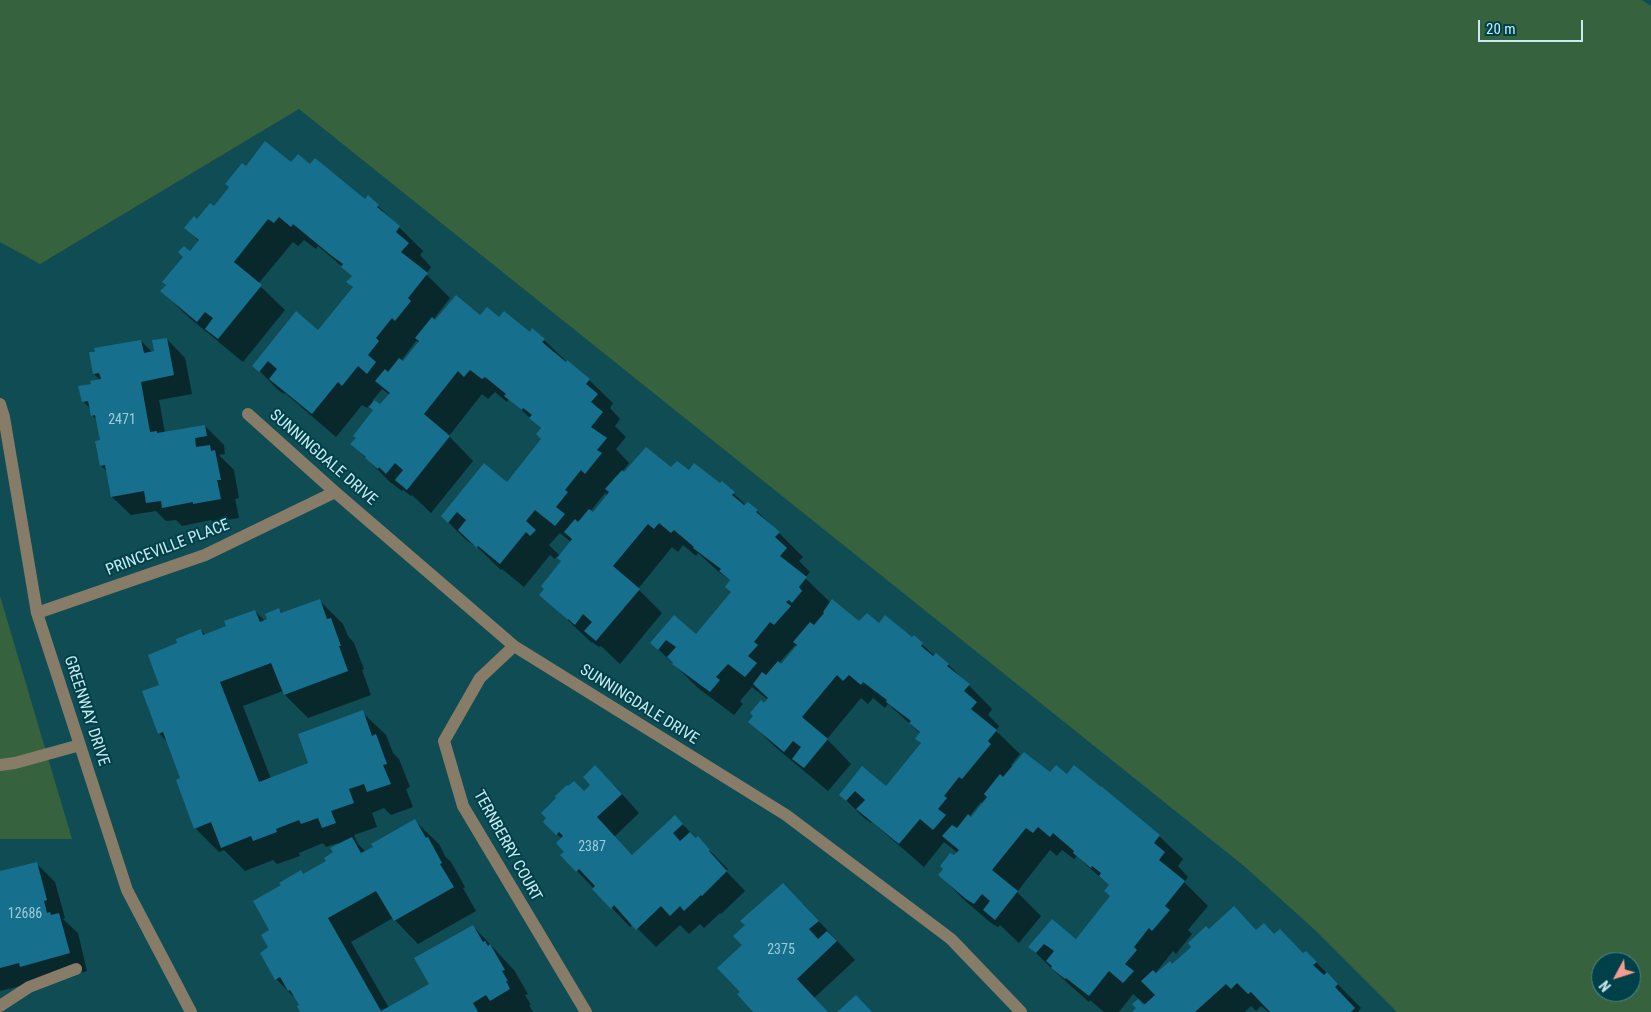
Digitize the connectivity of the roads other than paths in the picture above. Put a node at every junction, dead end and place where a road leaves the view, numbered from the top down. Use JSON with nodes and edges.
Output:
{"nodes":[{"id":1,"x":0,"y":404,"type":"edge"},
{"id":2,"x":248,"y":414,"type":"dead end"},
{"id":3,"x":336,"y":492,"type":"junction"},
{"id":4,"x":37,"y":613,"type":"junction"},
{"id":5,"x":514,"y":646,"type":"junction"},
{"id":6,"x":80,"y":745,"type":"junction"},
{"id":7,"x":0,"y":765,"type":"edge"},
{"id":8,"x":76,"y":969,"type":"dead end"},
{"id":9,"x":0,"y":1006,"type":"edge"},
{"id":10,"x":191,"y":1012,"type":"edge"},
{"id":11,"x":586,"y":1012,"type":"edge"},
{"id":12,"x":1021,"y":1012,"type":"edge"}],
"edges":[{"from":1,"to":4,"type":"street","name":"GREENWAY DRIVE"},
{"from":2,"to":3,"type":"street","name":"SUNNINGDALE DRIVE"},
{"from":3,"to":4,"type":"street","name":"PRINCEVILLE PLACE"},
{"from":3,"to":5,"type":"street","name":"SUNNINGDALE DRIVE"},
{"from":4,"to":6,"type":"street","name":"GREENWAY DRIVE"},
{"from":5,"to":11,"type":"street","name":"TERNBERRY COURT"},
{"from":5,"to":12,"type":"street","name":"SUNNINGDALE DRIVE"},
{"from":6,"to":7,"type":"street"},
{"from":6,"to":10,"type":"street","name":"GREENWAY DRIVE"},
{"from":8,"to":9,"type":"street"}]}
